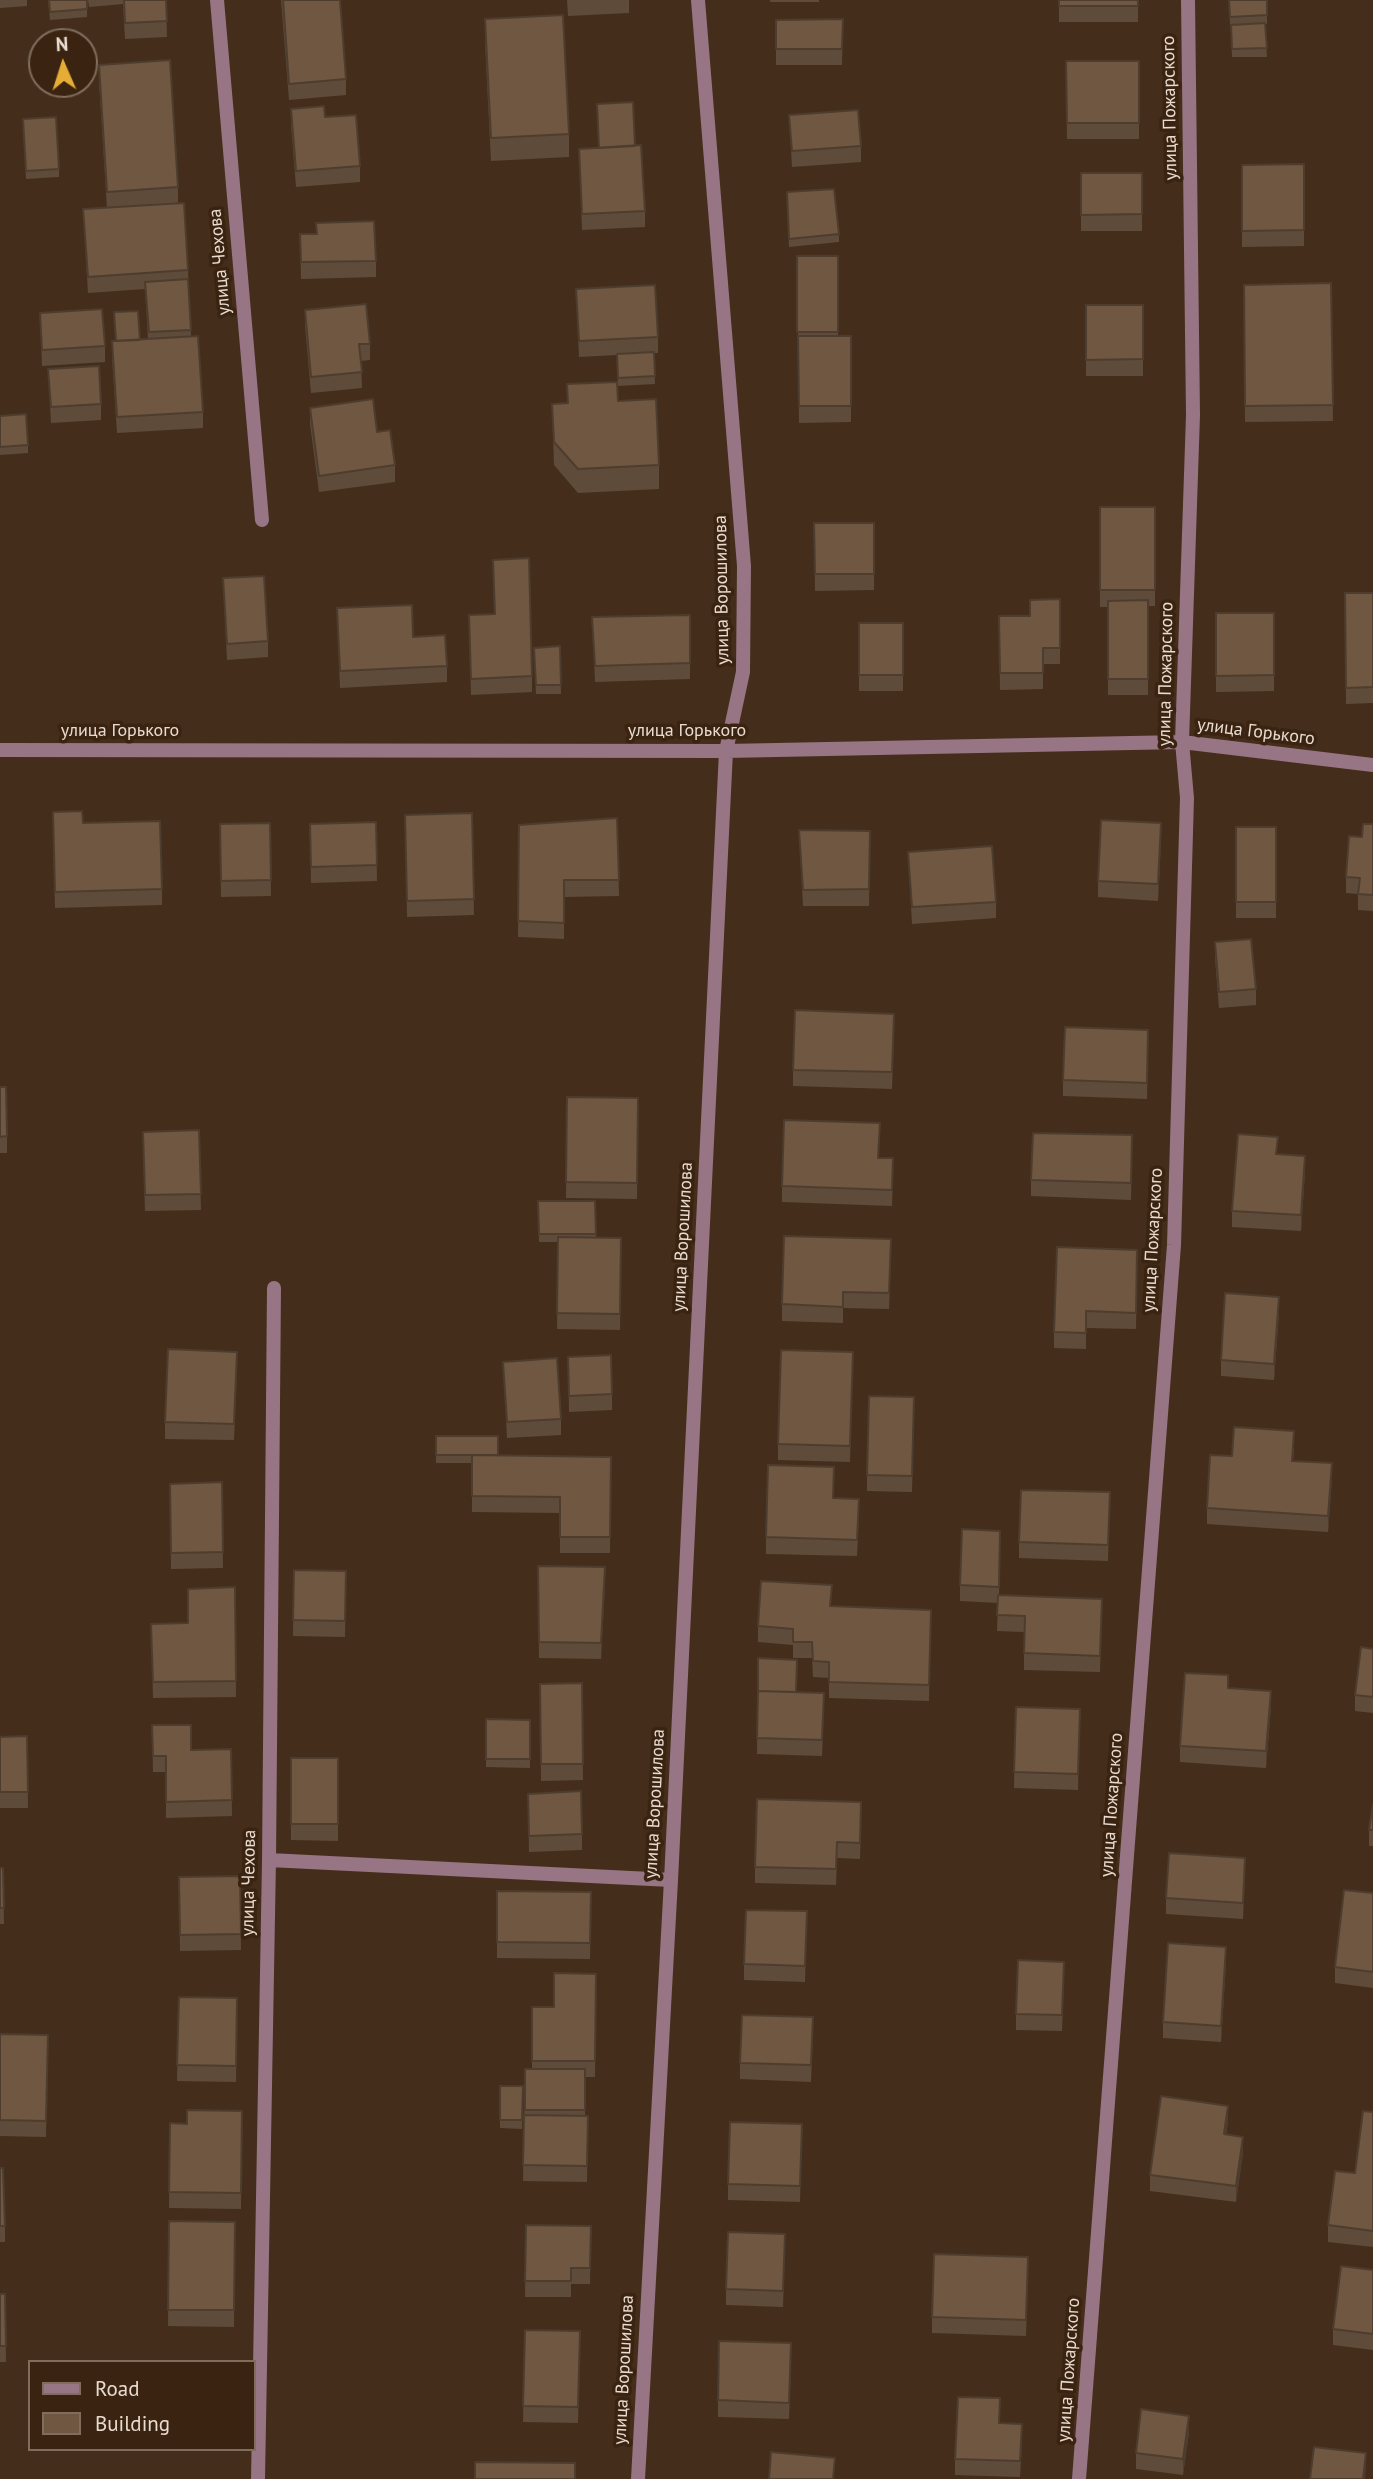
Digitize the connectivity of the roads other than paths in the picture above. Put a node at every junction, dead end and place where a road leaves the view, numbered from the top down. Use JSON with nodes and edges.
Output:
{"nodes":[{"id":1,"x":217,"y":0,"type":"edge"},
{"id":2,"x":698,"y":0,"type":"edge"},
{"id":3,"x":1188,"y":0,"type":"edge"},
{"id":4,"x":262,"y":520,"type":"dead end"},
{"id":5,"x":1182,"y":742,"type":"junction"},
{"id":6,"x":0,"y":750,"type":"edge"},
{"id":7,"x":726,"y":751,"type":"junction"},
{"id":8,"x":1373,"y":765,"type":"edge"},
{"id":9,"x":274,"y":1288,"type":"dead end"},
{"id":10,"x":269,"y":1860,"type":"junction"},
{"id":11,"x":671,"y":1880,"type":"junction"},
{"id":12,"x":258,"y":2479,"type":"edge"},
{"id":13,"x":638,"y":2479,"type":"edge"},
{"id":14,"x":1079,"y":2479,"type":"edge"}],
"edges":[{"from":1,"to":4,"type":"street","name":"улица Чехова"},
{"from":2,"to":7,"type":"street","name":"улица Ворошилова"},
{"from":3,"to":5,"type":"street","name":"улица Пожарского"},
{"from":5,"to":7,"type":"street","name":"улица Горького"},
{"from":5,"to":8,"type":"street","name":"улица Горького"},
{"from":5,"to":14,"type":"street","name":"улица Пожарского"},
{"from":6,"to":7,"type":"street","name":"улица Горького"},
{"from":7,"to":11,"type":"street","name":"улица Ворошилова"},
{"from":9,"to":10,"type":"street","name":"улица Чехова"},
{"from":10,"to":11,"type":"street"},
{"from":10,"to":12,"type":"street","name":"улица Чехова"},
{"from":11,"to":13,"type":"street","name":"улица Ворошилова"}]}
